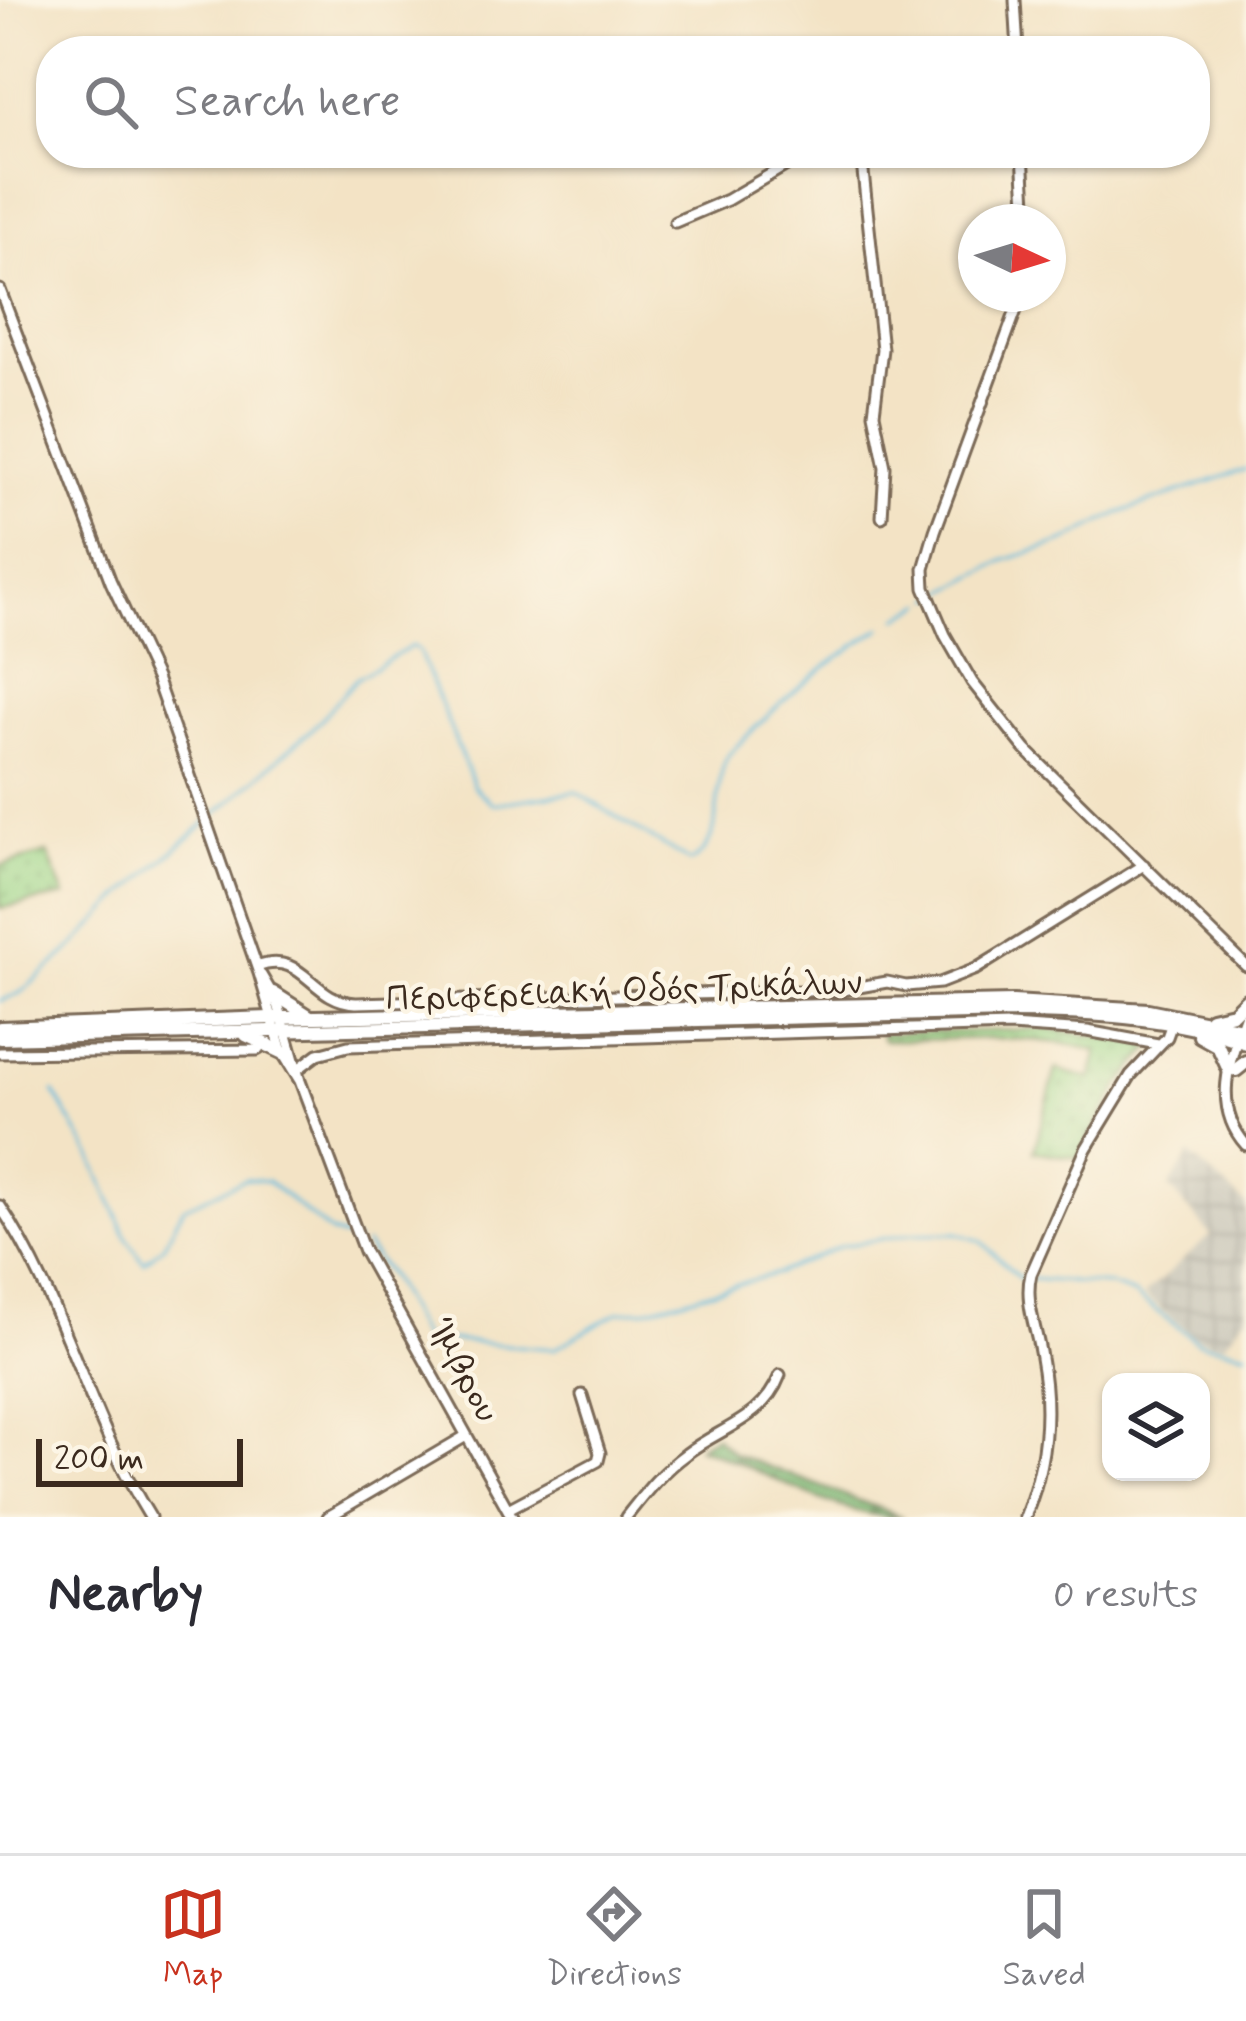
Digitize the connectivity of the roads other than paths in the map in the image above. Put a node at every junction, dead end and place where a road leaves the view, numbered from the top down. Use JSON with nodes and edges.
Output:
{"nodes":[{"id":1,"x":1016,"y":0,"type":"edge"},
{"id":2,"x":1017,"y":36,"type":"edge"},
{"id":3,"x":781,"y":168,"type":"edge"},
{"id":4,"x":863,"y":168,"type":"edge"},
{"id":5,"x":1025,"y":168,"type":"edge"},
{"id":6,"x":1026,"y":204,"type":"edge"},
{"id":7,"x":675,"y":222,"type":"dead end"},
{"id":8,"x":0,"y":290,"type":"edge"},
{"id":9,"x":1015,"y":312,"type":"edge"},
{"id":10,"x":5,"y":315,"type":"edge"},
{"id":11,"x":882,"y":517,"type":"dead end"},
{"id":12,"x":1144,"y":865,"type":"junction"},
{"id":13,"x":1246,"y":966,"type":"edge"},
{"id":14,"x":258,"y":970,"type":"junction"},
{"id":15,"x":273,"y":993,"type":"junction"},
{"id":16,"x":1246,"y":1000,"type":"edge"},
{"id":17,"x":315,"y":1019,"type":"junction"},
{"id":18,"x":1204,"y":1019,"type":"junction"},
{"id":19,"x":1174,"y":1026,"type":"junction"},
{"id":20,"x":0,"y":1028,"type":"edge"},
{"id":21,"x":278,"y":1033,"type":"junction"},
{"id":22,"x":1244,"y":1033,"type":"edge"},
{"id":23,"x":0,"y":1038,"type":"edge"},
{"id":24,"x":1158,"y":1044,"type":"junction"},
{"id":25,"x":0,"y":1052,"type":"edge"},
{"id":26,"x":1235,"y":1071,"type":"edge"},
{"id":27,"x":299,"y":1075,"type":"junction"},
{"id":28,"x":1246,"y":1145,"type":"edge"},
{"id":29,"x":0,"y":1206,"type":"edge"},
{"id":30,"x":780,"y":1375,"type":"dead end"},
{"id":31,"x":582,"y":1395,"type":"dead end"},
{"id":32,"x":466,"y":1436,"type":"junction"},
{"id":33,"x":510,"y":1513,"type":"edge"},
{"id":34,"x":150,"y":1517,"type":"edge"},
{"id":35,"x":328,"y":1517,"type":"edge"},
{"id":36,"x":626,"y":1517,"type":"edge"},
{"id":37,"x":1025,"y":1517,"type":"edge"}],
"edges":[{"from":1,"to":2,"type":"street"},
{"from":3,"to":7,"type":"street"},
{"from":4,"to":11,"type":"street"},
{"from":5,"to":6,"type":"street"},
{"from":8,"to":10,"type":"street"},
{"from":9,"to":12,"type":"street"},
{"from":10,"to":14,"type":"street"},
{"from":12,"to":13,"type":"street"},
{"from":12,"to":14,"type":"street"},
{"from":14,"to":15,"type":"street"},
{"from":14,"to":21,"type":"street"},
{"from":15,"to":17,"type":"main road"},
{"from":15,"to":21,"type":"street"},
{"from":16,"to":18,"type":"main road"},
{"from":17,"to":18,"type":"main road","name":"Περιφερειακή Οδός Τρικάλων"},
{"from":17,"to":21,"type":"main road","name":"Περιφερειακή Οδός Τρικάλων"},
{"from":18,"to":22,"type":"main road","name":"Περιφερειακή Οδός Τρικάλων"},
{"from":19,"to":21,"type":"main road","name":"Περιφερειακή Οδός Τρικάλων"},
{"from":19,"to":22,"type":"main road","name":"Περιφερειακή Οδός Τρικάλων"},
{"from":19,"to":24,"type":"street"},
{"from":19,"to":26,"type":"main road"},
{"from":20,"to":21,"type":"main road","name":"Περιφερειακή Οδός Τρικάλων"},
{"from":21,"to":23,"type":"main road","name":"Περιφερειακή Οδός Τρικάλων"},
{"from":21,"to":25,"type":"street"},
{"from":21,"to":27,"type":"street"},
{"from":21,"to":27,"type":"street"},
{"from":22,"to":26,"type":"street"},
{"from":24,"to":27,"type":"street"},
{"from":24,"to":37,"type":"street"},
{"from":26,"to":28,"type":"street"},
{"from":27,"to":32,"type":"street","name":"Ίμβρου"},
{"from":29,"to":34,"type":"street"},
{"from":30,"to":36,"type":"street"},
{"from":31,"to":33,"type":"street"},
{"from":32,"to":33,"type":"street","name":"Ίμβρου"},
{"from":32,"to":35,"type":"street"}]}
